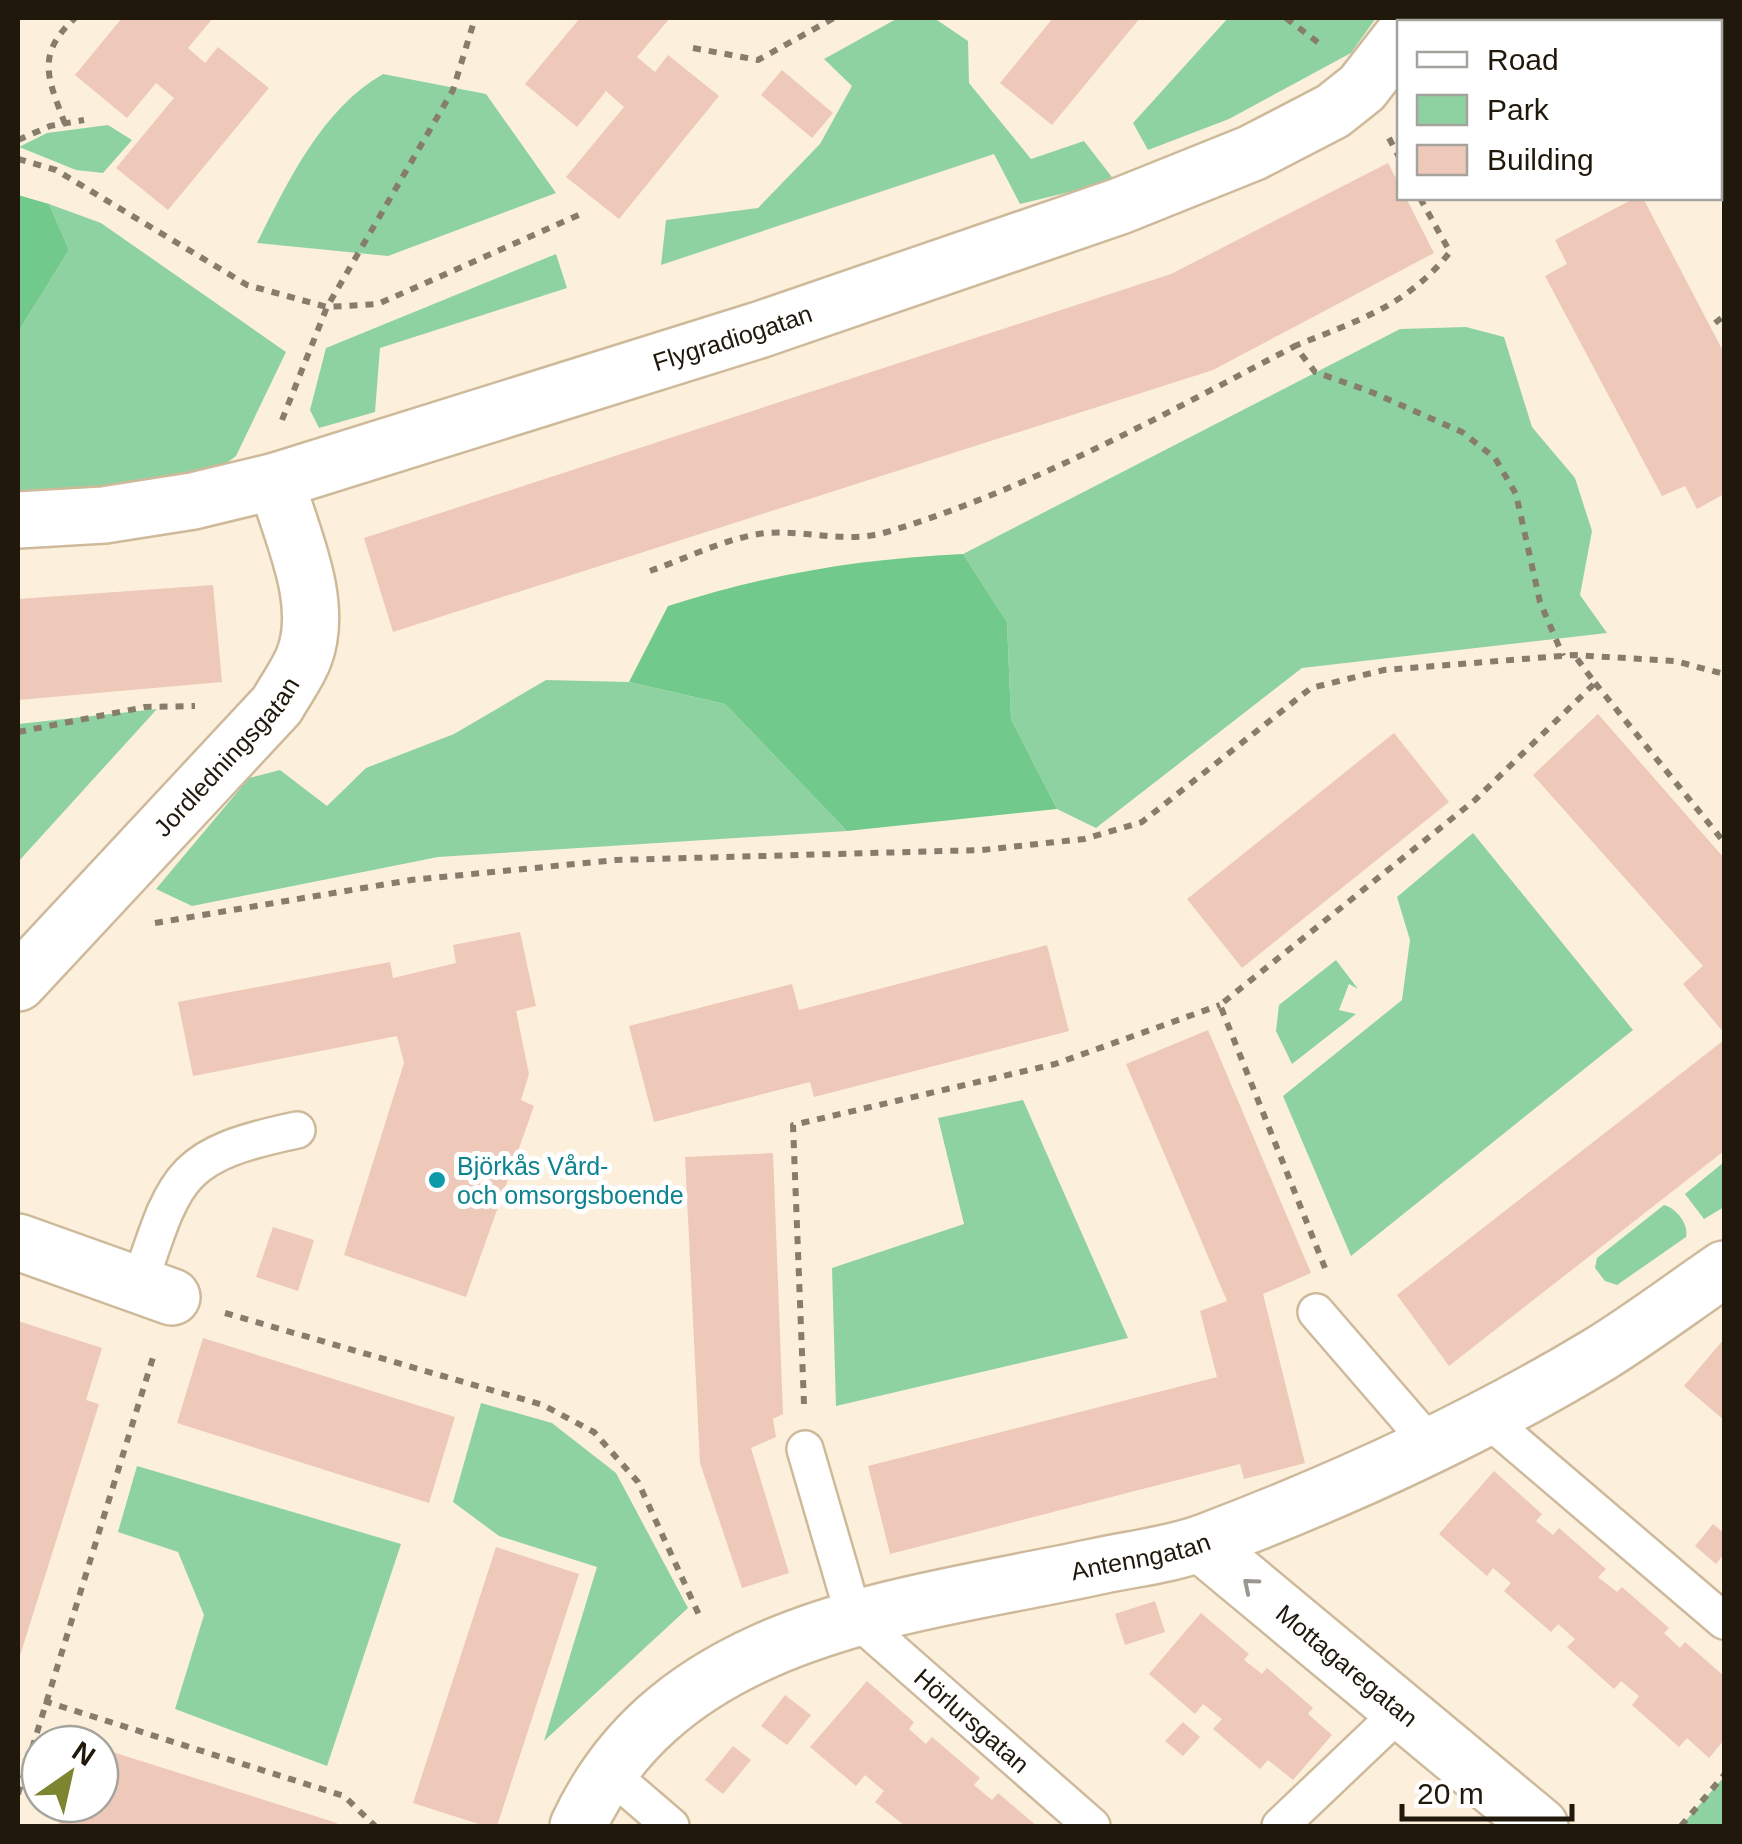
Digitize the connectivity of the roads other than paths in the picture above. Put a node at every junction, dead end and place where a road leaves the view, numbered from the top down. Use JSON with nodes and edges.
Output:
{"nodes":[{"id":1,"x":1397,"y":43,"type":"edge"},
{"id":2,"x":276,"y":481,"type":"junction"},
{"id":3,"x":18,"y":520,"type":"edge"},
{"id":4,"x":18,"y":983,"type":"edge"},
{"id":5,"x":297,"y":1130,"type":"dead end"},
{"id":6,"x":18,"y":1242,"type":"edge"},
{"id":7,"x":1724,"y":1269,"type":"edge"},
{"id":8,"x":155,"y":1291,"type":"joint"},
{"id":9,"x":1316,"y":1312,"type":"road end"},
{"id":10,"x":1484,"y":1416,"type":"junction"},
{"id":11,"x":1431,"y":1445,"type":"junction"},
{"id":12,"x":806,"y":1449,"type":"road end"},
{"id":13,"x":1201,"y":1544,"type":"junction"},
{"id":14,"x":854,"y":1617,"type":"junction"},
{"id":15,"x":1724,"y":1621,"type":"edge"},
{"id":16,"x":1402,"y":1710,"type":"junction"},
{"id":17,"x":607,"y":1771,"type":"junction"},
{"id":18,"x":578,"y":1826,"type":"edge"},
{"id":19,"x":671,"y":1826,"type":"edge"},
{"id":20,"x":1092,"y":1826,"type":"edge"},
{"id":21,"x":1280,"y":1826,"type":"edge"},
{"id":22,"x":1540,"y":1826,"type":"edge"}],
"edges":[{"from":1,"to":2,"type":"street","name":"Flygradiogatan"},
{"from":2,"to":3,"type":"street","name":"Flygradiogatan"},
{"from":2,"to":4,"type":"street","name":"Jordledningsgatan"},
{"from":5,"to":8,"type":"lane"},
{"from":6,"to":8,"type":"street"},
{"from":7,"to":10,"type":"street","name":"Antenngatan"},
{"from":9,"to":11,"type":"lane"},
{"from":10,"to":11,"type":"street","name":"Antenngatan"},
{"from":10,"to":15,"type":"lane"},
{"from":11,"to":13,"type":"street","name":"Antenngatan"},
{"from":12,"to":14,"type":"lane"},
{"from":13,"to":14,"type":"street","name":"Antenngatan"},
{"from":16,"to":13,"type":"street","name":"Mottagaregatan","one_way":true},
{"from":14,"to":17,"type":"street","name":"Antenngatan"},
{"from":14,"to":20,"type":"lane","name":"Hörlursgatan"},
{"from":16,"to":21,"type":"lane"},
{"from":16,"to":22,"type":"street","name":"Mottagaregatan"},
{"from":17,"to":18,"type":"street","name":"Antenngatan"},
{"from":17,"to":19,"type":"lane"}]}
